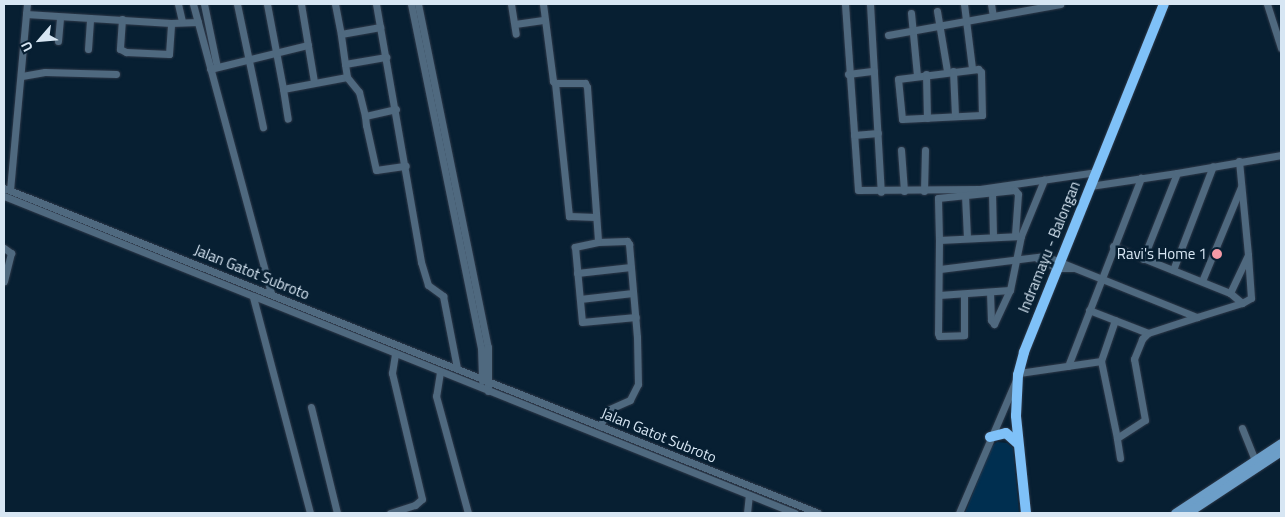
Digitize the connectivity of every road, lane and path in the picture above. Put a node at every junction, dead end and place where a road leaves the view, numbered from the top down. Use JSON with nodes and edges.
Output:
{"nodes":[{"id":1,"x":27,"y":4,"type":"edge"},
{"id":2,"x":178,"y":4,"type":"edge"},
{"id":3,"x":194,"y":4,"type":"edge"},
{"id":4,"x":204,"y":4,"type":"edge"},
{"id":5,"x":238,"y":4,"type":"edge"},
{"id":6,"x":267,"y":4,"type":"edge"},
{"id":7,"x":301,"y":4,"type":"edge"},
{"id":8,"x":335,"y":4,"type":"edge"},
{"id":9,"x":376,"y":4,"type":"edge"},
{"id":10,"x":411,"y":4,"type":"edge"},
{"id":11,"x":418,"y":4,"type":"edge"},
{"id":12,"x":511,"y":4,"type":"edge"},
{"id":13,"x":542,"y":4,"type":"edge"},
{"id":14,"x":845,"y":4,"type":"edge"},
{"id":15,"x":870,"y":4,"type":"edge"},
{"id":16,"x":964,"y":4,"type":"edge"},
{"id":17,"x":991,"y":4,"type":"edge"},
{"id":18,"x":1060,"y":4,"type":"edge"},
{"id":19,"x":1164,"y":4,"type":"edge"},
{"id":20,"x":1267,"y":4,"type":"edge"},
{"id":21,"x":1018,"y":7,"type":"edge"},
{"id":22,"x":937,"y":11,"type":"dead end"},
{"id":23,"x":910,"y":13,"type":"dead end"},
{"id":24,"x":26,"y":14,"type":"junction"},
{"id":25,"x":993,"y":16,"type":"junction"},
{"id":26,"x":60,"y":17,"type":"junction"},
{"id":27,"x":90,"y":18,"type":"junction"},
{"id":28,"x":122,"y":19,"type":"junction"},
{"id":29,"x":545,"y":20,"type":"junction"},
{"id":30,"x":966,"y":21,"type":"junction"},
{"id":31,"x":184,"y":22,"type":"junction"},
{"id":32,"x":197,"y":22,"type":"junction"},
{"id":33,"x":171,"y":23,"type":"junction"},
{"id":34,"x":515,"y":24,"type":"junction"},
{"id":35,"x":940,"y":26,"type":"junction"},
{"id":36,"x":380,"y":27,"type":"junction"},
{"id":37,"x":913,"y":31,"type":"junction"},
{"id":38,"x":341,"y":34,"type":"junction"},
{"id":39,"x":516,"y":34,"type":"dead end"},
{"id":40,"x":888,"y":35,"type":"dead end"},
{"id":41,"x":58,"y":41,"type":"dead end"},
{"id":42,"x":308,"y":45,"type":"junction"},
{"id":43,"x":1281,"y":48,"type":"edge"},
{"id":44,"x":88,"y":49,"type":"dead end"},
{"id":45,"x":276,"y":52,"type":"junction"},
{"id":46,"x":386,"y":57,"type":"junction"},
{"id":47,"x":250,"y":58,"type":"junction"},
{"id":48,"x":344,"y":64,"type":"junction"},
{"id":49,"x":214,"y":68,"type":"junction"},
{"id":50,"x":972,"y":68,"type":"junction"},
{"id":51,"x":874,"y":71,"type":"junction"},
{"id":52,"x":950,"y":71,"type":"junction"},
{"id":53,"x":116,"y":74,"type":"dead end"},
{"id":54,"x":848,"y":74,"type":"junction"},
{"id":55,"x":926,"y":74,"type":"junction"},
{"id":56,"x":917,"y":75,"type":"junction"},
{"id":57,"x":22,"y":76,"type":"junction"},
{"id":58,"x":347,"y":77,"type":"junction"},
{"id":59,"x":314,"y":82,"type":"junction"},
{"id":60,"x":555,"y":83,"type":"junction"},
{"id":61,"x":283,"y":89,"type":"junction"},
{"id":62,"x":396,"y":109,"type":"junction"},
{"id":63,"x":955,"y":115,"type":"junction"},
{"id":64,"x":365,"y":116,"type":"junction"},
{"id":65,"x":927,"y":118,"type":"junction"},
{"id":66,"x":288,"y":119,"type":"dead end"},
{"id":67,"x":263,"y":127,"type":"dead end"},
{"id":68,"x":878,"y":133,"type":"junction"},
{"id":69,"x":854,"y":135,"type":"junction"},
{"id":70,"x":901,"y":150,"type":"dead end"},
{"id":71,"x":924,"y":150,"type":"dead end"},
{"id":72,"x":1281,"y":155,"type":"edge"},
{"id":73,"x":1239,"y":161,"type":"junction"},
{"id":74,"x":406,"y":166,"type":"junction"},
{"id":75,"x":1213,"y":166,"type":"junction"},
{"id":76,"x":1096,"y":172,"type":"junction"},
{"id":77,"x":1177,"y":172,"type":"junction"},
{"id":78,"x":1141,"y":178,"type":"junction"},
{"id":79,"x":1044,"y":180,"type":"junction"},
{"id":80,"x":1090,"y":186,"type":"junction"},
{"id":81,"x":1241,"y":187,"type":"junction"},
{"id":82,"x":7,"y":189,"type":"edge"},
{"id":83,"x":904,"y":191,"type":"junction"},
{"id":84,"x":924,"y":191,"type":"junction"},
{"id":85,"x":881,"y":192,"type":"junction"},
{"id":86,"x":992,"y":192,"type":"junction"},
{"id":87,"x":965,"y":195,"type":"junction"},
{"id":88,"x":4,"y":196,"type":"edge"},
{"id":89,"x":596,"y":217,"type":"junction"},
{"id":90,"x":993,"y":236,"type":"junction"},
{"id":91,"x":1018,"y":236,"type":"junction"},
{"id":92,"x":967,"y":238,"type":"junction"},
{"id":93,"x":939,"y":240,"type":"junction"},
{"id":94,"x":598,"y":242,"type":"junction"},
{"id":95,"x":1113,"y":246,"type":"junction"},
{"id":96,"x":4,"y":248,"type":"edge"},
{"id":97,"x":1248,"y":255,"type":"junction"},
{"id":98,"x":1143,"y":258,"type":"junction"},
{"id":99,"x":1018,"y":262,"type":"junction"},
{"id":100,"x":1059,"y":264,"type":"junction"},
{"id":101,"x":631,"y":267,"type":"junction"},
{"id":102,"x":940,"y":269,"type":"junction"},
{"id":103,"x":1173,"y":270,"type":"junction"},
{"id":104,"x":577,"y":273,"type":"junction"},
{"id":105,"x":1101,"y":279,"type":"junction"},
{"id":106,"x":5,"y":281,"type":"edge"},
{"id":107,"x":1202,"y":281,"type":"junction"},
{"id":108,"x":4,"y":290,"type":"edge"},
{"id":109,"x":1010,"y":290,"type":"junction"},
{"id":110,"x":990,"y":292,"type":"junction"},
{"id":111,"x":633,"y":293,"type":"junction"},
{"id":112,"x":1230,"y":293,"type":"junction"},
{"id":113,"x":270,"y":294,"type":"junction"},
{"id":114,"x":964,"y":294,"type":"junction"},
{"id":115,"x":939,"y":295,"type":"junction"},
{"id":116,"x":255,"y":298,"type":"junction"},
{"id":117,"x":580,"y":299,"type":"junction"},
{"id":118,"x":1242,"y":303,"type":"junction"},
{"id":119,"x":1089,"y":310,"type":"junction"},
{"id":120,"x":636,"y":317,"type":"junction"},
{"id":121,"x":1197,"y":317,"type":"junction"},
{"id":122,"x":1115,"y":320,"type":"junction"},
{"id":123,"x":1148,"y":333,"type":"junction"},
{"id":124,"x":395,"y":354,"type":"junction"},
{"id":125,"x":1101,"y":361,"type":"junction"},
{"id":126,"x":1068,"y":366,"type":"junction"},
{"id":127,"x":457,"y":368,"type":"junction"},
{"id":128,"x":440,"y":372,"type":"junction"},
{"id":129,"x":1019,"y":374,"type":"junction"},
{"id":130,"x":482,"y":378,"type":"junction"},
{"id":131,"x":491,"y":381,"type":"junction"},
{"id":132,"x":485,"y":390,"type":"junction"},
{"id":133,"x":311,"y":407,"type":"dead end"},
{"id":134,"x":601,"y":424,"type":"junction"},
{"id":135,"x":1242,"y":428,"type":"dead end"},
{"id":136,"x":990,"y":437,"type":"junction"},
{"id":137,"x":1117,"y":438,"type":"junction"},
{"id":138,"x":1017,"y":443,"type":"junction"},
{"id":139,"x":1281,"y":443,"type":"edge"},
{"id":140,"x":1281,"y":451,"type":"edge"},
{"id":141,"x":1120,"y":458,"type":"dead end"},
{"id":142,"x":1255,"y":460,"type":"junction"},
{"id":143,"x":699,"y":466,"type":"junction"},
{"id":144,"x":711,"y":471,"type":"junction"},
{"id":145,"x":696,"y":474,"type":"junction"},
{"id":146,"x":708,"y":479,"type":"junction"},
{"id":147,"x":748,"y":495,"type":"junction"},
{"id":148,"x":310,"y":513,"type":"edge"},
{"id":149,"x":338,"y":513,"type":"edge"},
{"id":150,"x":390,"y":513,"type":"edge"},
{"id":151,"x":468,"y":513,"type":"edge"},
{"id":152,"x":746,"y":513,"type":"edge"},
{"id":153,"x":793,"y":513,"type":"edge"},
{"id":154,"x":818,"y":513,"type":"edge"},
{"id":155,"x":959,"y":513,"type":"edge"},
{"id":156,"x":1026,"y":513,"type":"edge"},
{"id":157,"x":1175,"y":513,"type":"edge"},
{"id":158,"x":1187,"y":513,"type":"edge"}],
"edges":[{"from":1,"to":24,"type":"street"},
{"from":2,"to":31,"type":"street"},
{"from":3,"to":32,"type":"street"},
{"from":4,"to":49,"type":"street"},
{"from":5,"to":47,"type":"street"},
{"from":6,"to":45,"type":"street"},
{"from":7,"to":42,"type":"street"},
{"from":8,"to":38,"type":"street"},
{"from":9,"to":36,"type":"street"},
{"from":10,"to":130,"type":"street"},
{"from":11,"to":131,"type":"street"},
{"from":12,"to":34,"type":"street"},
{"from":13,"to":29,"type":"street"},
{"from":14,"to":54,"type":"street"},
{"from":15,"to":51,"type":"street"},
{"from":16,"to":30,"type":"street"},
{"from":17,"to":25,"type":"street"},
{"from":18,"to":21,"type":"street"},
{"from":19,"to":76,"type":"highway","name":"Indramayu - Balongan"},
{"from":20,"to":43,"type":"street"},
{"from":21,"to":25,"type":"street"},
{"from":22,"to":35,"type":"street"},
{"from":23,"to":37,"type":"street"},
{"from":24,"to":26,"type":"street"},
{"from":24,"to":57,"type":"street"},
{"from":25,"to":30,"type":"street"},
{"from":26,"to":27,"type":"street"},
{"from":26,"to":41,"type":"street"},
{"from":27,"to":28,"type":"street"},
{"from":27,"to":44,"type":"street"},
{"from":28,"to":33,"type":"street"},
{"from":28,"to":33,"type":"street"},
{"from":29,"to":34,"type":"street"},
{"from":29,"to":60,"type":"street"},
{"from":30,"to":35,"type":"street"},
{"from":30,"to":50,"type":"street"},
{"from":31,"to":32,"type":"street"},
{"from":31,"to":33,"type":"street"},
{"from":32,"to":49,"type":"street"},
{"from":34,"to":39,"type":"street"},
{"from":35,"to":37,"type":"street"},
{"from":35,"to":52,"type":"street"},
{"from":36,"to":38,"type":"street"},
{"from":36,"to":46,"type":"street"},
{"from":37,"to":40,"type":"street"},
{"from":37,"to":56,"type":"street"},
{"from":38,"to":48,"type":"street"},
{"from":42,"to":45,"type":"street"},
{"from":42,"to":59,"type":"street"},
{"from":45,"to":47,"type":"street"},
{"from":45,"to":61,"type":"street"},
{"from":46,"to":48,"type":"street"},
{"from":46,"to":62,"type":"street"},
{"from":47,"to":49,"type":"street"},
{"from":47,"to":67,"type":"street"},
{"from":48,"to":58,"type":"street"},
{"from":49,"to":113,"type":"street"},
{"from":50,"to":52,"type":"street"},
{"from":50,"to":63,"type":"street"},
{"from":51,"to":54,"type":"street"},
{"from":51,"to":68,"type":"street"},
{"from":52,"to":55,"type":"street"},
{"from":52,"to":63,"type":"street"},
{"from":53,"to":57,"type":"street"},
{"from":54,"to":69,"type":"street"},
{"from":55,"to":56,"type":"street"},
{"from":55,"to":65,"type":"street"},
{"from":56,"to":65,"type":"street"},
{"from":57,"to":82,"type":"street"},
{"from":58,"to":59,"type":"street"},
{"from":58,"to":64,"type":"street"},
{"from":59,"to":61,"type":"street"},
{"from":60,"to":89,"type":"street"},
{"from":60,"to":89,"type":"street"},
{"from":61,"to":66,"type":"street"},
{"from":62,"to":64,"type":"street"},
{"from":62,"to":74,"type":"street"},
{"from":63,"to":65,"type":"street"},
{"from":64,"to":74,"type":"street"},
{"from":68,"to":69,"type":"street"},
{"from":68,"to":85,"type":"street"},
{"from":69,"to":85,"type":"street"},
{"from":70,"to":83,"type":"street"},
{"from":71,"to":84,"type":"street"},
{"from":72,"to":73,"type":"street"},
{"from":73,"to":75,"type":"street"},
{"from":73,"to":81,"type":"street"},
{"from":74,"to":127,"type":"street"},
{"from":75,"to":77,"type":"street"},
{"from":75,"to":103,"type":"street"},
{"from":76,"to":79,"type":"street"},
{"from":76,"to":80,"type":"highway","name":"Indramayu - Balongan"},
{"from":77,"to":78,"type":"street"},
{"from":77,"to":98,"type":"street"},
{"from":78,"to":80,"type":"street"},
{"from":78,"to":95,"type":"street"},
{"from":79,"to":84,"type":"street"},
{"from":79,"to":91,"type":"street"},
{"from":80,"to":100,"type":"highway","name":"Indramayu - Balongan"},
{"from":81,"to":97,"type":"street"},
{"from":81,"to":107,"type":"street"},
{"from":82,"to":113,"type":"street","name":"Jalan Gatot Subroto"},
{"from":83,"to":84,"type":"street"},
{"from":83,"to":85,"type":"street"},
{"from":86,"to":87,"type":"street"},
{"from":86,"to":90,"type":"street"},
{"from":86,"to":91,"type":"street"},
{"from":87,"to":92,"type":"street"},
{"from":87,"to":93,"type":"street"},
{"from":88,"to":116,"type":"street","name":"Jalan Gatot Subroto"},
{"from":89,"to":94,"type":"street"},
{"from":90,"to":91,"type":"street"},
{"from":90,"to":92,"type":"street"},
{"from":91,"to":99,"type":"street"},
{"from":92,"to":93,"type":"street"},
{"from":93,"to":102,"type":"street"},
{"from":94,"to":101,"type":"street"},
{"from":94,"to":104,"type":"street"},
{"from":95,"to":98,"type":"street"},
{"from":95,"to":105,"type":"street"},
{"from":96,"to":106,"type":"street"},
{"from":97,"to":112,"type":"street"},
{"from":97,"to":118,"type":"street"},
{"from":98,"to":103,"type":"street"},
{"from":99,"to":100,"type":"street"},
{"from":99,"to":102,"type":"street"},
{"from":99,"to":109,"type":"street"},
{"from":100,"to":105,"type":"street"},
{"from":100,"to":129,"type":"highway","name":"Indramayu - Balongan"},
{"from":101,"to":104,"type":"street"},
{"from":101,"to":111,"type":"street"},
{"from":102,"to":115,"type":"street"},
{"from":103,"to":107,"type":"street"},
{"from":104,"to":117,"type":"street"},
{"from":105,"to":119,"type":"street"},
{"from":105,"to":121,"type":"street"},
{"from":106,"to":108,"type":"street"},
{"from":107,"to":112,"type":"street"},
{"from":109,"to":110,"type":"street"},
{"from":109,"to":110,"type":"street"},
{"from":110,"to":114,"type":"street"},
{"from":111,"to":117,"type":"street"},
{"from":111,"to":120,"type":"street"},
{"from":112,"to":118,"type":"street"},
{"from":113,"to":127,"type":"street","name":"Jalan Gatot Subroto"},
{"from":114,"to":115,"type":"street"},
{"from":114,"to":115,"type":"street"},
{"from":116,"to":124,"type":"street","name":"Jalan Gatot Subroto"},
{"from":116,"to":148,"type":"street"},
{"from":117,"to":120,"type":"street"},
{"from":118,"to":121,"type":"street"},
{"from":119,"to":122,"type":"street"},
{"from":119,"to":126,"type":"street"},
{"from":120,"to":134,"type":"street"},
{"from":121,"to":123,"type":"street"},
{"from":122,"to":123,"type":"street"},
{"from":122,"to":125,"type":"street"},
{"from":123,"to":137,"type":"street"},
{"from":124,"to":128,"type":"street","name":"Jalan Gatot Subroto"},
{"from":124,"to":150,"type":"street"},
{"from":125,"to":126,"type":"street"},
{"from":125,"to":137,"type":"street"},
{"from":126,"to":129,"type":"street"},
{"from":127,"to":130,"type":"street","name":"Jalan Gatot Subroto"},
{"from":128,"to":132,"type":"street","name":"Jalan Gatot Subroto"},
{"from":128,"to":151,"type":"street"},
{"from":129,"to":136,"type":"street"},
{"from":129,"to":138,"type":"highway","name":"Indramayu - Balongan"},
{"from":130,"to":131,"type":"street","name":"Jalan Gatot Subroto"},
{"from":130,"to":132,"type":"street"},
{"from":131,"to":132,"type":"street"},
{"from":131,"to":134,"type":"street","name":"Jalan Gatot Subroto"},
{"from":132,"to":145,"type":"street","name":"Jalan Gatot Subroto"},
{"from":133,"to":149,"type":"street"},
{"from":134,"to":143,"type":"street","name":"Jalan Gatot Subroto"},
{"from":135,"to":142,"type":"street"},
{"from":136,"to":138,"type":"highway"},
{"from":136,"to":155,"type":"street"},
{"from":137,"to":141,"type":"street"},
{"from":138,"to":156,"type":"highway","name":"Indramayu - Balongan"},
{"from":139,"to":142,"type":"main road"},
{"from":140,"to":158,"type":"main road"},
{"from":142,"to":157,"type":"main road"},
{"from":143,"to":144,"type":"street","name":"Jalan Gatot Subroto"},
{"from":143,"to":145,"type":"street"},
{"from":144,"to":146,"type":"street"},
{"from":144,"to":154,"type":"street","name":"Jalan Gatot Subroto"},
{"from":145,"to":146,"type":"street","name":"Jalan Gatot Subroto"},
{"from":146,"to":147,"type":"street","name":"Jalan Gatot Subroto"},
{"from":147,"to":152,"type":"street"},
{"from":147,"to":153,"type":"street","name":"Jalan Gatot Subroto"}]}
